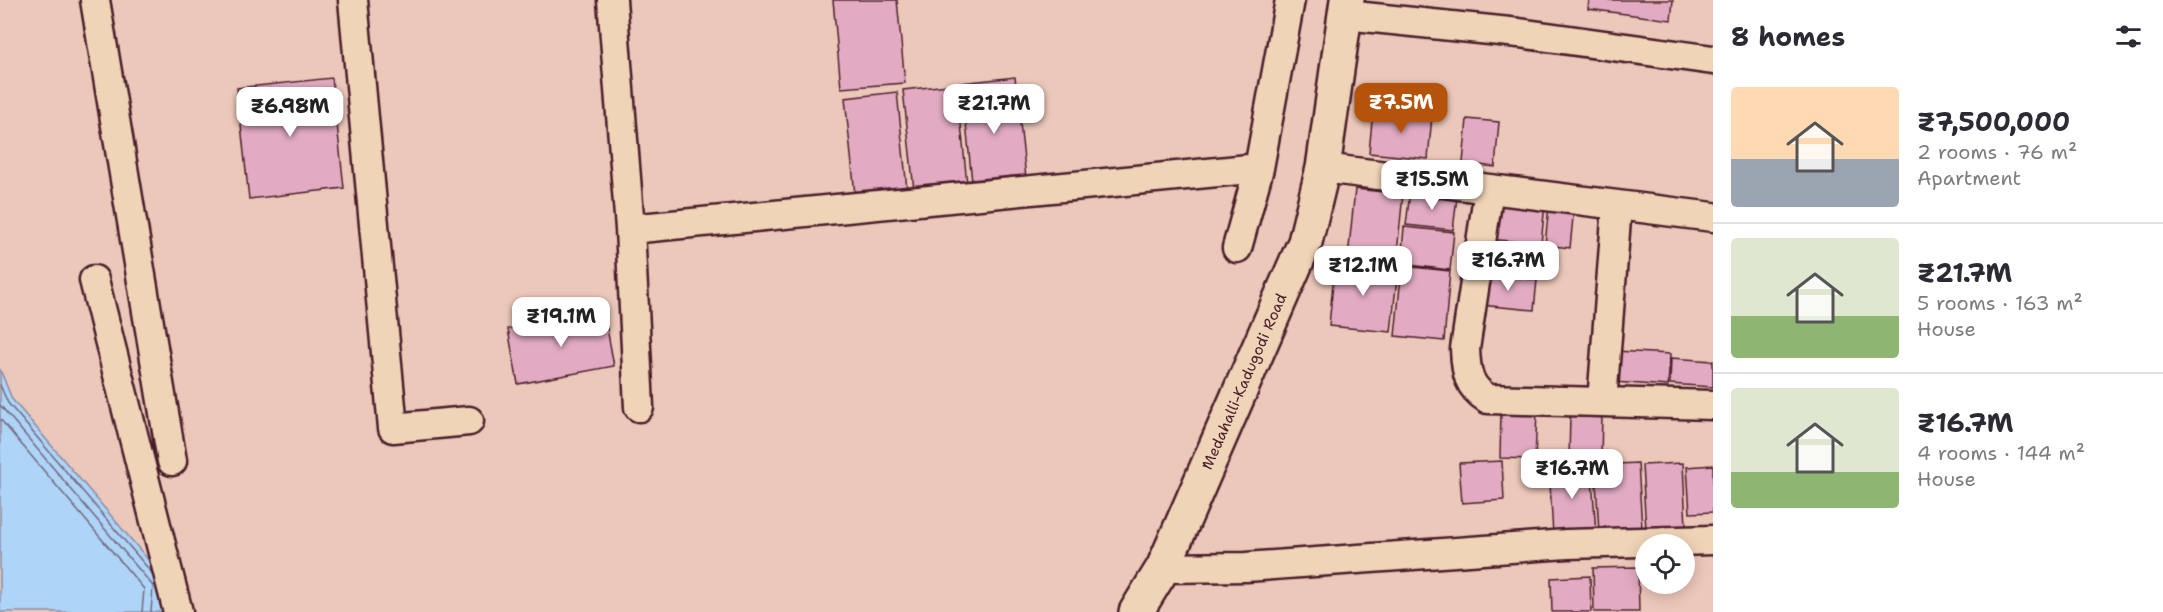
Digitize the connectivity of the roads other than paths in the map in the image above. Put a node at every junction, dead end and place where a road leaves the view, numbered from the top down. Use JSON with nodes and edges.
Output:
{"nodes":[{"id":1,"x":95,"y":0,"type":"edge"},
{"id":2,"x":353,"y":0,"type":"edge"},
{"id":3,"x":612,"y":0,"type":"edge"},
{"id":4,"x":1290,"y":0,"type":"edge"},
{"id":5,"x":1346,"y":8,"type":"edge"},
{"id":6,"x":1713,"y":60,"type":"edge"},
{"id":7,"x":1259,"y":168,"type":"junction"},
{"id":8,"x":1323,"y":168,"type":"junction"},
{"id":9,"x":1489,"y":189,"type":"junction"},
{"id":10,"x":1617,"y":206,"type":"junction"},
{"id":11,"x":1713,"y":217,"type":"edge"},
{"id":12,"x":630,"y":230,"type":"junction"},
{"id":13,"x":1237,"y":248,"type":"dead end"},
{"id":14,"x":94,"y":280,"type":"dead end"},
{"id":15,"x":1602,"y":402,"type":"junction"},
{"id":16,"x":1713,"y":405,"type":"edge"},
{"id":17,"x":639,"y":407,"type":"dead end"},
{"id":18,"x":468,"y":422,"type":"dead end"},
{"id":19,"x":172,"y":461,"type":"dead end"},
{"id":20,"x":1713,"y":540,"type":"edge"},
{"id":21,"x":1163,"y":568,"type":"junction"},
{"id":22,"x":178,"y":612,"type":"edge"},
{"id":23,"x":1136,"y":612,"type":"edge"}],
"edges":[{"from":1,"to":19,"type":"street"},
{"from":2,"to":18,"type":"street"},
{"from":3,"to":12,"type":"street"},
{"from":4,"to":7,"type":"street"},
{"from":5,"to":6,"type":"street"},
{"from":5,"to":8,"type":"street","name":"Medahalli-Kadugodi Road"},
{"from":7,"to":12,"type":"street"},
{"from":7,"to":13,"type":"street"},
{"from":8,"to":9,"type":"street"},
{"from":8,"to":21,"type":"street","name":"Medahalli-Kadugodi Road"},
{"from":9,"to":10,"type":"street"},
{"from":9,"to":15,"type":"street"},
{"from":10,"to":11,"type":"street"},
{"from":10,"to":15,"type":"street"},
{"from":12,"to":17,"type":"street"},
{"from":14,"to":22,"type":"street"},
{"from":15,"to":16,"type":"street"},
{"from":20,"to":21,"type":"street"},
{"from":21,"to":23,"type":"street","name":"Medahalli-Kadugodi Road"}]}
